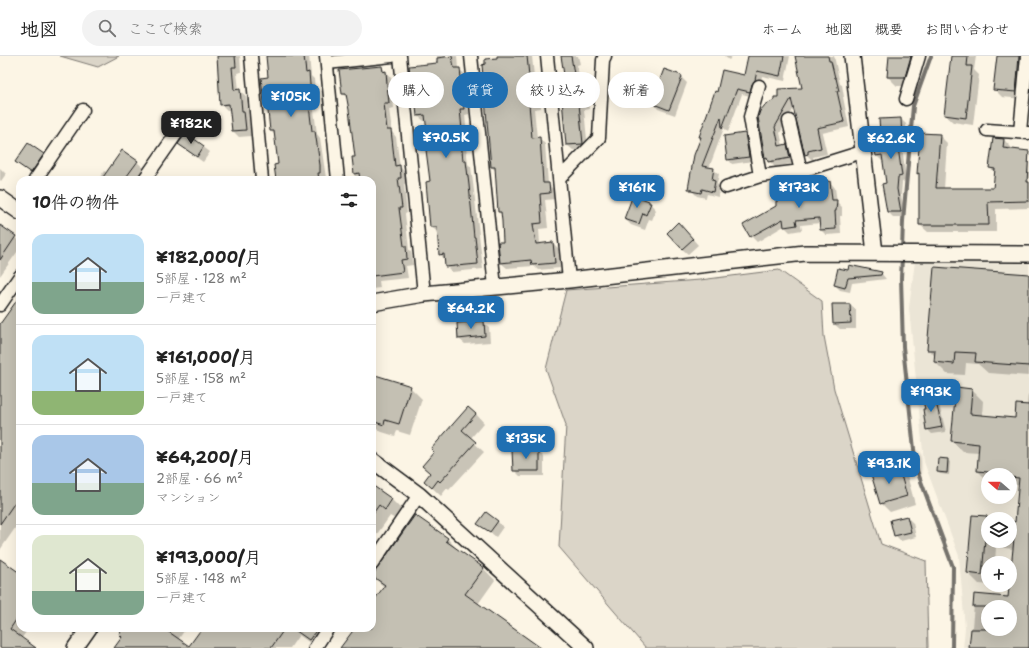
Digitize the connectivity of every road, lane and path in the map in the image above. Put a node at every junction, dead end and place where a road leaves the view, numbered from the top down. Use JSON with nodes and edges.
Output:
{"nodes":[{"id":1,"x":251,"y":56,"type":"edge"},
{"id":2,"x":392,"y":56,"type":"edge"},
{"id":3,"x":400,"y":56,"type":"edge"},
{"id":4,"x":471,"y":56,"type":"edge"},
{"id":5,"x":547,"y":56,"type":"edge"},
{"id":6,"x":605,"y":56,"type":"edge"},
{"id":7,"x":852,"y":56,"type":"edge"},
{"id":8,"x":920,"y":56,"type":"edge"},
{"id":9,"x":1027,"y":56,"type":"edge"},
{"id":10,"x":327,"y":60,"type":"edge"},
{"id":11,"x":759,"y":86,"type":"dead end"},
{"id":12,"x":906,"y":99,"type":"dead end"},
{"id":13,"x":83,"y":110,"type":"dead end"},
{"id":14,"x":789,"y":122,"type":"dead end"},
{"id":15,"x":181,"y":127,"type":"dead end"},
{"id":16,"x":987,"y":130,"type":"dead end"},
{"id":17,"x":1024,"y":132,"type":"edge"},
{"id":18,"x":862,"y":152,"type":"junction"},
{"id":19,"x":801,"y":170,"type":"junction"},
{"id":20,"x":38,"y":176,"type":"edge"},
{"id":21,"x":147,"y":176,"type":"edge"},
{"id":22,"x":262,"y":176,"type":"edge"},
{"id":23,"x":338,"y":176,"type":"edge"},
{"id":24,"x":760,"y":176,"type":"junction"},
{"id":25,"x":559,"y":179,"type":"junction"},
{"id":26,"x":726,"y":187,"type":"dead end"},
{"id":27,"x":0,"y":198,"type":"edge"},
{"id":28,"x":16,"y":207,"type":"edge"},
{"id":29,"x":874,"y":253,"type":"junction"},
{"id":30,"x":1029,"y":254,"type":"edge"},
{"id":31,"x":569,"y":280,"type":"junction"},
{"id":32,"x":16,"y":282,"type":"edge"},
{"id":33,"x":495,"y":287,"type":"junction"},
{"id":34,"x":424,"y":294,"type":"junction"},
{"id":35,"x":376,"y":302,"type":"edge"},
{"id":36,"x":0,"y":305,"type":"edge"},
{"id":37,"x":376,"y":463,"type":"edge"},
{"id":38,"x":419,"y":495,"type":"junction"},
{"id":39,"x":376,"y":558,"type":"edge"},
{"id":40,"x":86,"y":632,"type":"edge"},
{"id":41,"x":325,"y":632,"type":"edge"},
{"id":42,"x":75,"y":648,"type":"edge"},
{"id":43,"x":315,"y":648,"type":"edge"},
{"id":44,"x":586,"y":648,"type":"edge"}],
"edges":[{"from":1,"to":22,"type":"street"},
{"from":2,"to":10,"type":"street"},
{"from":3,"to":34,"type":"street"},
{"from":4,"to":33,"type":"street"},
{"from":5,"to":25,"type":"street"},
{"from":6,"to":25,"type":"street"},
{"from":7,"to":18,"type":"street"},
{"from":8,"to":12,"type":"street"},
{"from":9,"to":17,"type":"street"},
{"from":10,"to":23,"type":"street"},
{"from":11,"to":24,"type":"street"},
{"from":13,"to":20,"type":"street"},
{"from":14,"to":19,"type":"street"},
{"from":15,"to":21,"type":"street"},
{"from":16,"to":17,"type":"street"},
{"from":18,"to":19,"type":"street"},
{"from":18,"to":29,"type":"street"},
{"from":19,"to":24,"type":"street"},
{"from":24,"to":26,"type":"street"},
{"from":25,"to":31,"type":"street"},
{"from":27,"to":28,"type":"street"},
{"from":29,"to":30,"type":"street"},
{"from":29,"to":31,"type":"street"},
{"from":31,"to":33,"type":"street"},
{"from":32,"to":36,"type":"street"},
{"from":33,"to":34,"type":"street"},
{"from":34,"to":35,"type":"street"},
{"from":37,"to":38,"type":"street"},
{"from":38,"to":39,"type":"street"},
{"from":38,"to":44,"type":"street"},
{"from":40,"to":42,"type":"street"},
{"from":41,"to":43,"type":"street"}]}
